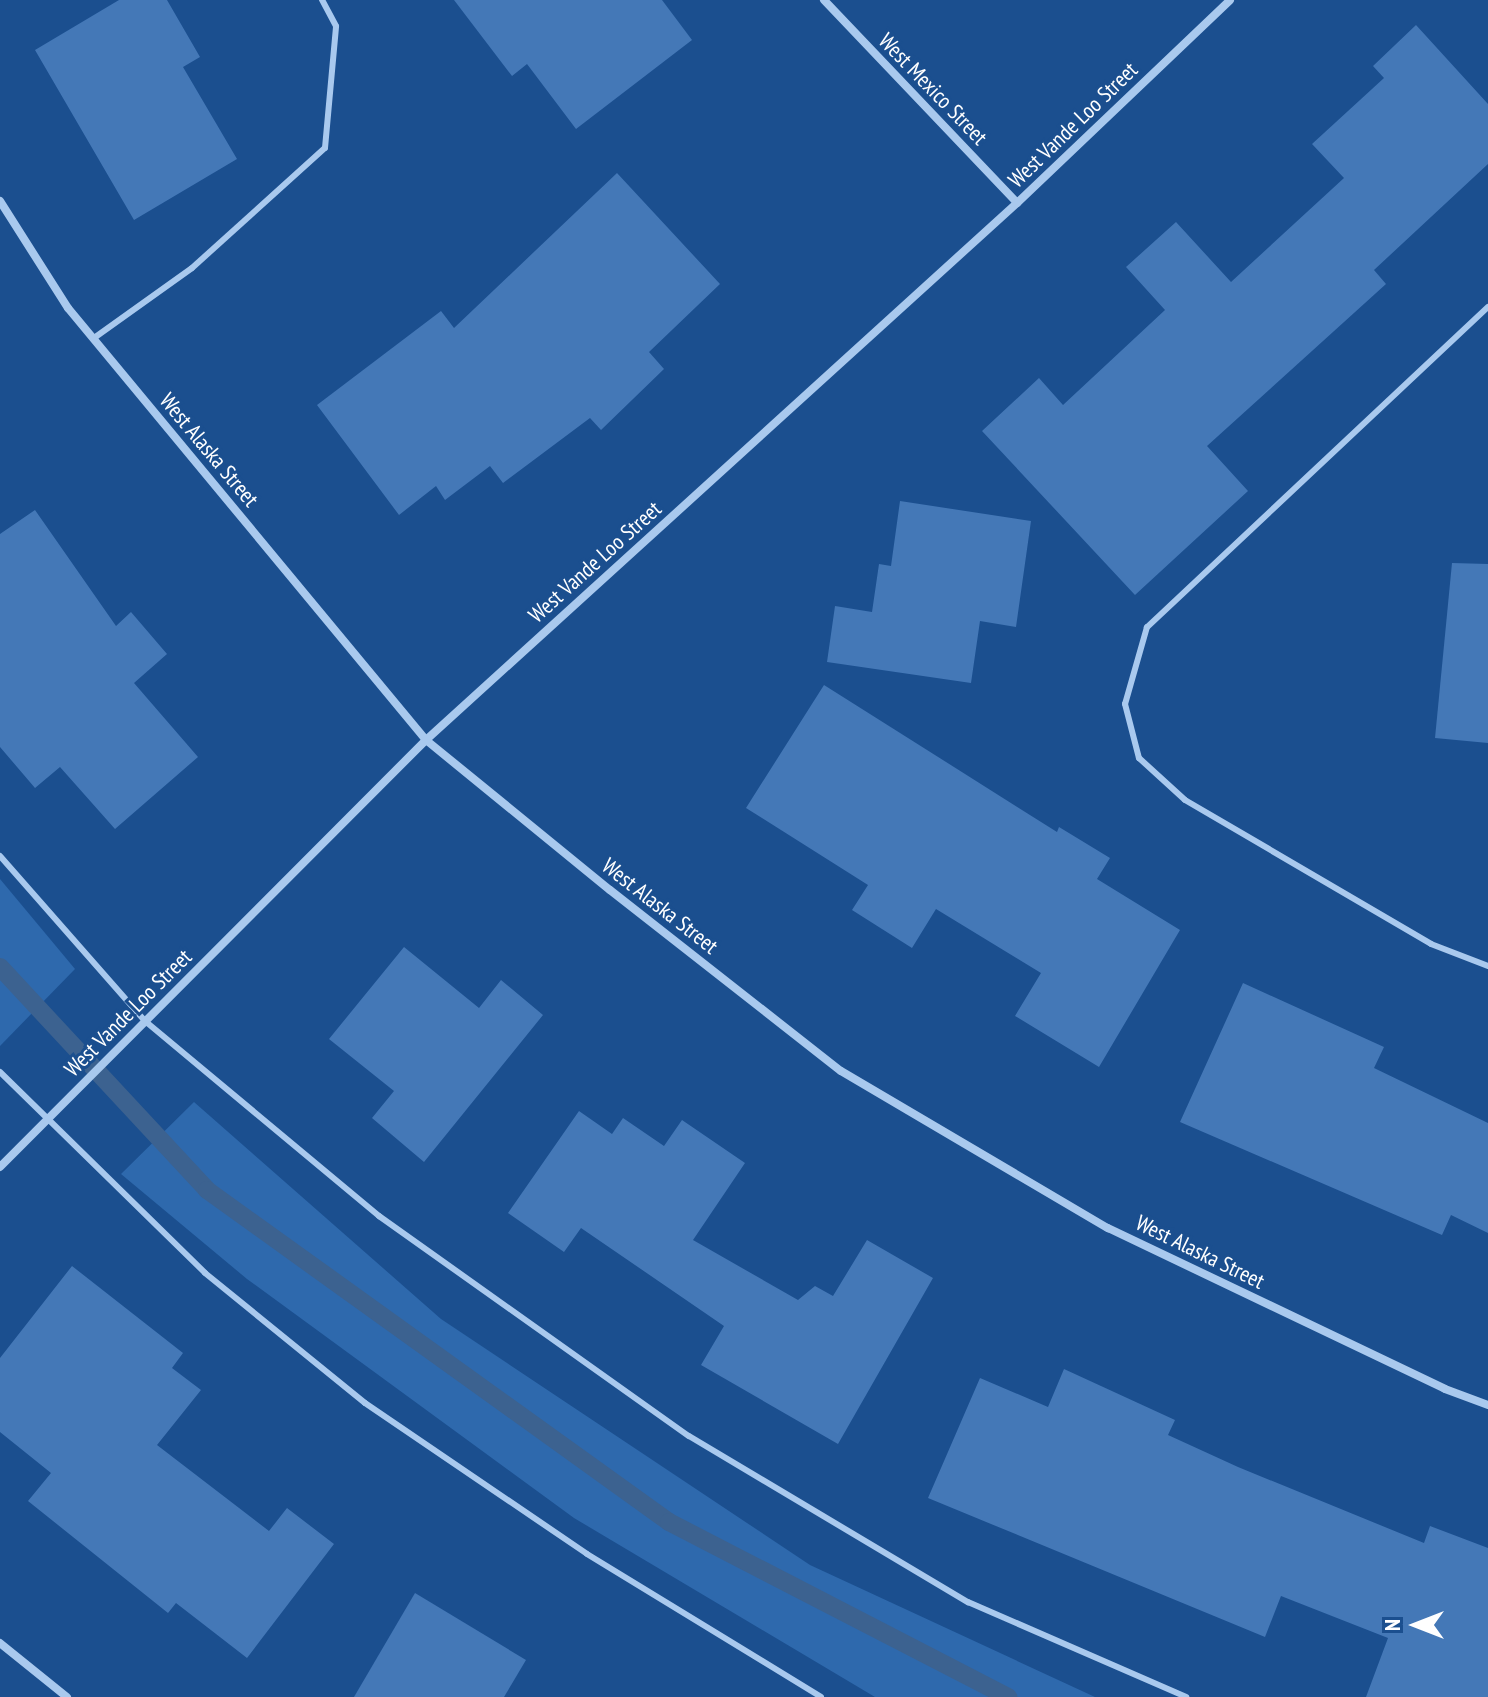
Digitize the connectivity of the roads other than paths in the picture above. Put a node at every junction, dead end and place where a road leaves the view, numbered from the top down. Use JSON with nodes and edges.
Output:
{"nodes":[{"id":1,"x":322,"y":0,"type":"edge"},
{"id":2,"x":824,"y":0,"type":"edge"},
{"id":3,"x":1230,"y":0,"type":"edge"},
{"id":4,"x":0,"y":201,"type":"edge"},
{"id":5,"x":1017,"y":203,"type":"junction"},
{"id":6,"x":1488,"y":307,"type":"edge"},
{"id":7,"x":94,"y":338,"type":"junction"},
{"id":8,"x":426,"y":740,"type":"junction"},
{"id":9,"x":0,"y":856,"type":"edge"},
{"id":10,"x":1488,"y":966,"type":"edge"},
{"id":11,"x":145,"y":1021,"type":"junction"},
{"id":12,"x":0,"y":1072,"type":"edge"},
{"id":13,"x":45,"y":1121,"type":"junction"},
{"id":14,"x":0,"y":1167,"type":"edge"},
{"id":15,"x":1488,"y":1405,"type":"edge"},
{"id":16,"x":0,"y":1643,"type":"edge"},
{"id":17,"x":54,"y":1693,"type":"edge"},
{"id":18,"x":67,"y":1697,"type":"edge"},
{"id":19,"x":821,"y":1697,"type":"edge"},
{"id":20,"x":1186,"y":1697,"type":"edge"}],
"edges":[{"from":1,"to":7,"type":"lane"},
{"from":2,"to":5,"type":"street","name":"West Mexico Street"},
{"from":3,"to":5,"type":"street","name":"West Vande Loo Street"},
{"from":4,"to":7,"type":"street","name":"West Alaska Street"},
{"from":5,"to":8,"type":"street","name":"West Vande Loo Street"},
{"from":6,"to":10,"type":"lane"},
{"from":7,"to":8,"type":"street","name":"West Alaska Street"},
{"from":8,"to":11,"type":"street","name":"West Vande Loo Street"},
{"from":8,"to":15,"type":"street","name":"West Alaska Street"},
{"from":9,"to":11,"type":"lane"},
{"from":11,"to":13,"type":"street","name":"West Vande Loo Street"},
{"from":11,"to":20,"type":"lane"},
{"from":12,"to":13,"type":"lane"},
{"from":13,"to":14,"type":"street","name":"West Vande Loo Street"},
{"from":13,"to":19,"type":"lane"},
{"from":16,"to":17,"type":"street"},
{"from":17,"to":18,"type":"street"}]}
